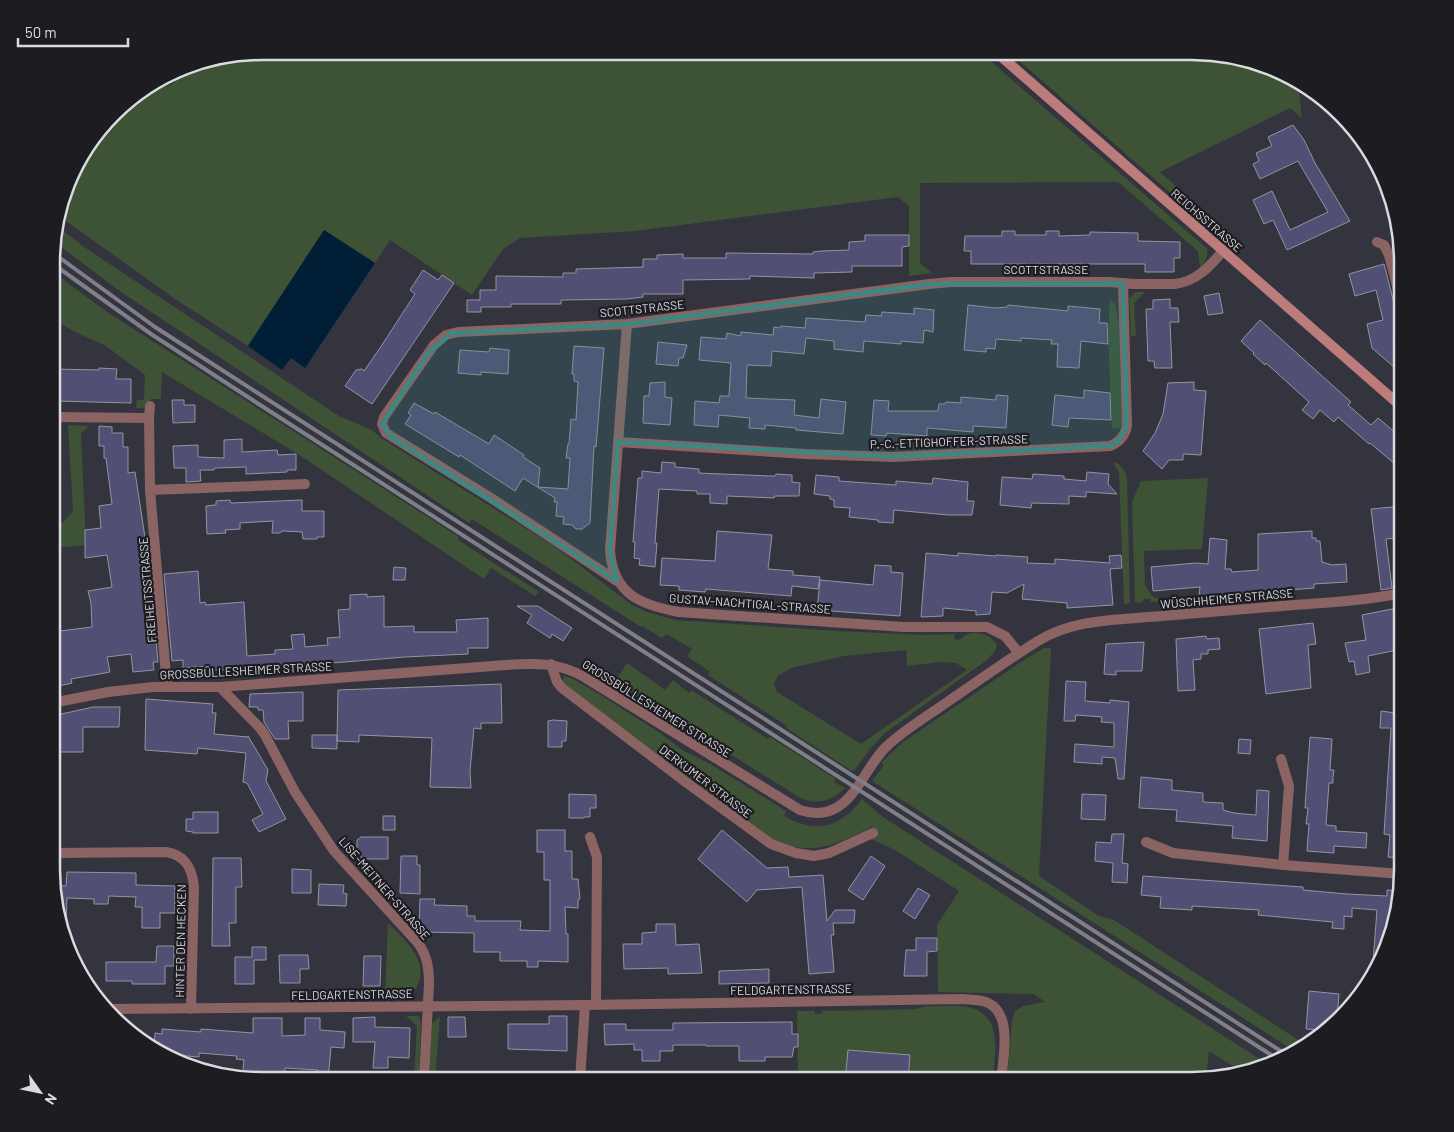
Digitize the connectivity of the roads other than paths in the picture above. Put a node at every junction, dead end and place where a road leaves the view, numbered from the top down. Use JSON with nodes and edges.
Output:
{"nodes":[{"id":1,"x":1005,"y":60,"type":"edge"},
{"id":2,"x":1378,"y":242,"type":"dead end"},
{"id":3,"x":1223,"y":250,"type":"junction"},
{"id":4,"x":1394,"y":274,"type":"edge"},
{"id":5,"x":1123,"y":283,"type":"junction"},
{"id":6,"x":627,"y":324,"type":"junction"},
{"id":7,"x":1394,"y":400,"type":"edge"},
{"id":8,"x":150,"y":406,"type":"dead end"},
{"id":9,"x":60,"y":417,"type":"edge"},
{"id":10,"x":149,"y":418,"type":"junction"},
{"id":11,"x":618,"y":442,"type":"junction"},
{"id":12,"x":305,"y":484,"type":"dead end"},
{"id":13,"x":150,"y":490,"type":"junction"},
{"id":14,"x":618,"y":580,"type":"junction"},
{"id":15,"x":1394,"y":594,"type":"edge"},
{"id":16,"x":1054,"y":632,"type":"joint"},
{"id":17,"x":1019,"y":653,"type":"junction"},
{"id":18,"x":551,"y":664,"type":"junction"},
{"id":19,"x":168,"y":687,"type":"junction"},
{"id":20,"x":220,"y":687,"type":"junction"},
{"id":21,"x":60,"y":701,"type":"edge"},
{"id":22,"x":1281,"y":760,"type":"dead end"},
{"id":23,"x":873,"y":834,"type":"dead end"},
{"id":24,"x":590,"y":837,"type":"dead end"},
{"id":25,"x":1146,"y":842,"type":"dead end"},
{"id":26,"x":60,"y":852,"type":"edge"},
{"id":27,"x":1283,"y":865,"type":"junction"},
{"id":28,"x":1394,"y":873,"type":"edge"},
{"id":29,"x":591,"y":1005,"type":"junction"},
{"id":30,"x":429,"y":1006,"type":"junction"},
{"id":31,"x":115,"y":1009,"type":"edge"},
{"id":32,"x":191,"y":1009,"type":"junction"},
{"id":33,"x":425,"y":1072,"type":"edge"},
{"id":34,"x":581,"y":1072,"type":"edge"},
{"id":35,"x":1002,"y":1072,"type":"edge"}],
"edges":[{"from":1,"to":3,"type":"main road","name":"REICHSSTRASSE"},
{"from":2,"to":4,"type":"street"},
{"from":3,"to":5,"type":"street","name":"SCOTTSTRASSE"},
{"from":3,"to":7,"type":"main road","name":"REICHSSTRASSE"},
{"from":5,"to":6,"type":"street","name":"SCOTTSTRASSE"},
{"from":5,"to":11,"type":"street","name":"P.-C.-ETTIGHOFFER-STRASSE"},
{"from":6,"to":11,"type":"street","name":"GUSTAV-NACHTIGAL-STRASSE"},
{"from":6,"to":14,"type":"street","name":"SCOTTSTRASSE"},
{"from":8,"to":10,"type":"street","name":"FREIHEITSSTRASSE"},
{"from":9,"to":10,"type":"street"},
{"from":10,"to":13,"type":"street","name":"FREIHEITSSTRASSE"},
{"from":11,"to":14,"type":"street","name":"GUSTAV-NACHTIGAL-STRASSE"},
{"from":12,"to":13,"type":"street"},
{"from":13,"to":19,"type":"street","name":"FREIHEITSSTRASSE"},
{"from":14,"to":17,"type":"street","name":"GUSTAV-NACHTIGAL-STRASSE"},
{"from":15,"to":16,"type":"street","name":"WÜSCHHEIMER STRASSE"},
{"from":16,"to":17,"type":"street","name":"GROSSBÜLLESHEIMER STRASSE"},
{"from":17,"to":18,"type":"street","name":"GROSSBÜLLESHEIMER STRASSE"},
{"from":18,"to":20,"type":"street","name":"GROSSBÜLLESHEIMER STRASSE"},
{"from":18,"to":23,"type":"street","name":"DERKUMER STRASSE"},
{"from":19,"to":20,"type":"street","name":"GROSSBÜLLESHEIMER STRASSE"},
{"from":19,"to":21,"type":"street","name":"GROSSBÜLLESHEIMER STRASSE"},
{"from":20,"to":30,"type":"street","name":"LISE-MEITNER-STRASSE"},
{"from":22,"to":27,"type":"street"},
{"from":24,"to":29,"type":"street"},
{"from":25,"to":27,"type":"street"},
{"from":26,"to":32,"type":"street","name":"HINTER DEN HECKEN"},
{"from":27,"to":28,"type":"street"},
{"from":29,"to":30,"type":"street","name":"FELDGARTENSTRASSE"},
{"from":29,"to":34,"type":"street"},
{"from":29,"to":35,"type":"street","name":"FELDGARTENSTRASSE"},
{"from":30,"to":32,"type":"street","name":"FELDGARTENSTRASSE"},
{"from":30,"to":33,"type":"street","name":"LISE-MEITNER-STRASSE"},
{"from":31,"to":32,"type":"street","name":"FELDGARTENSTRASSE"}]}
